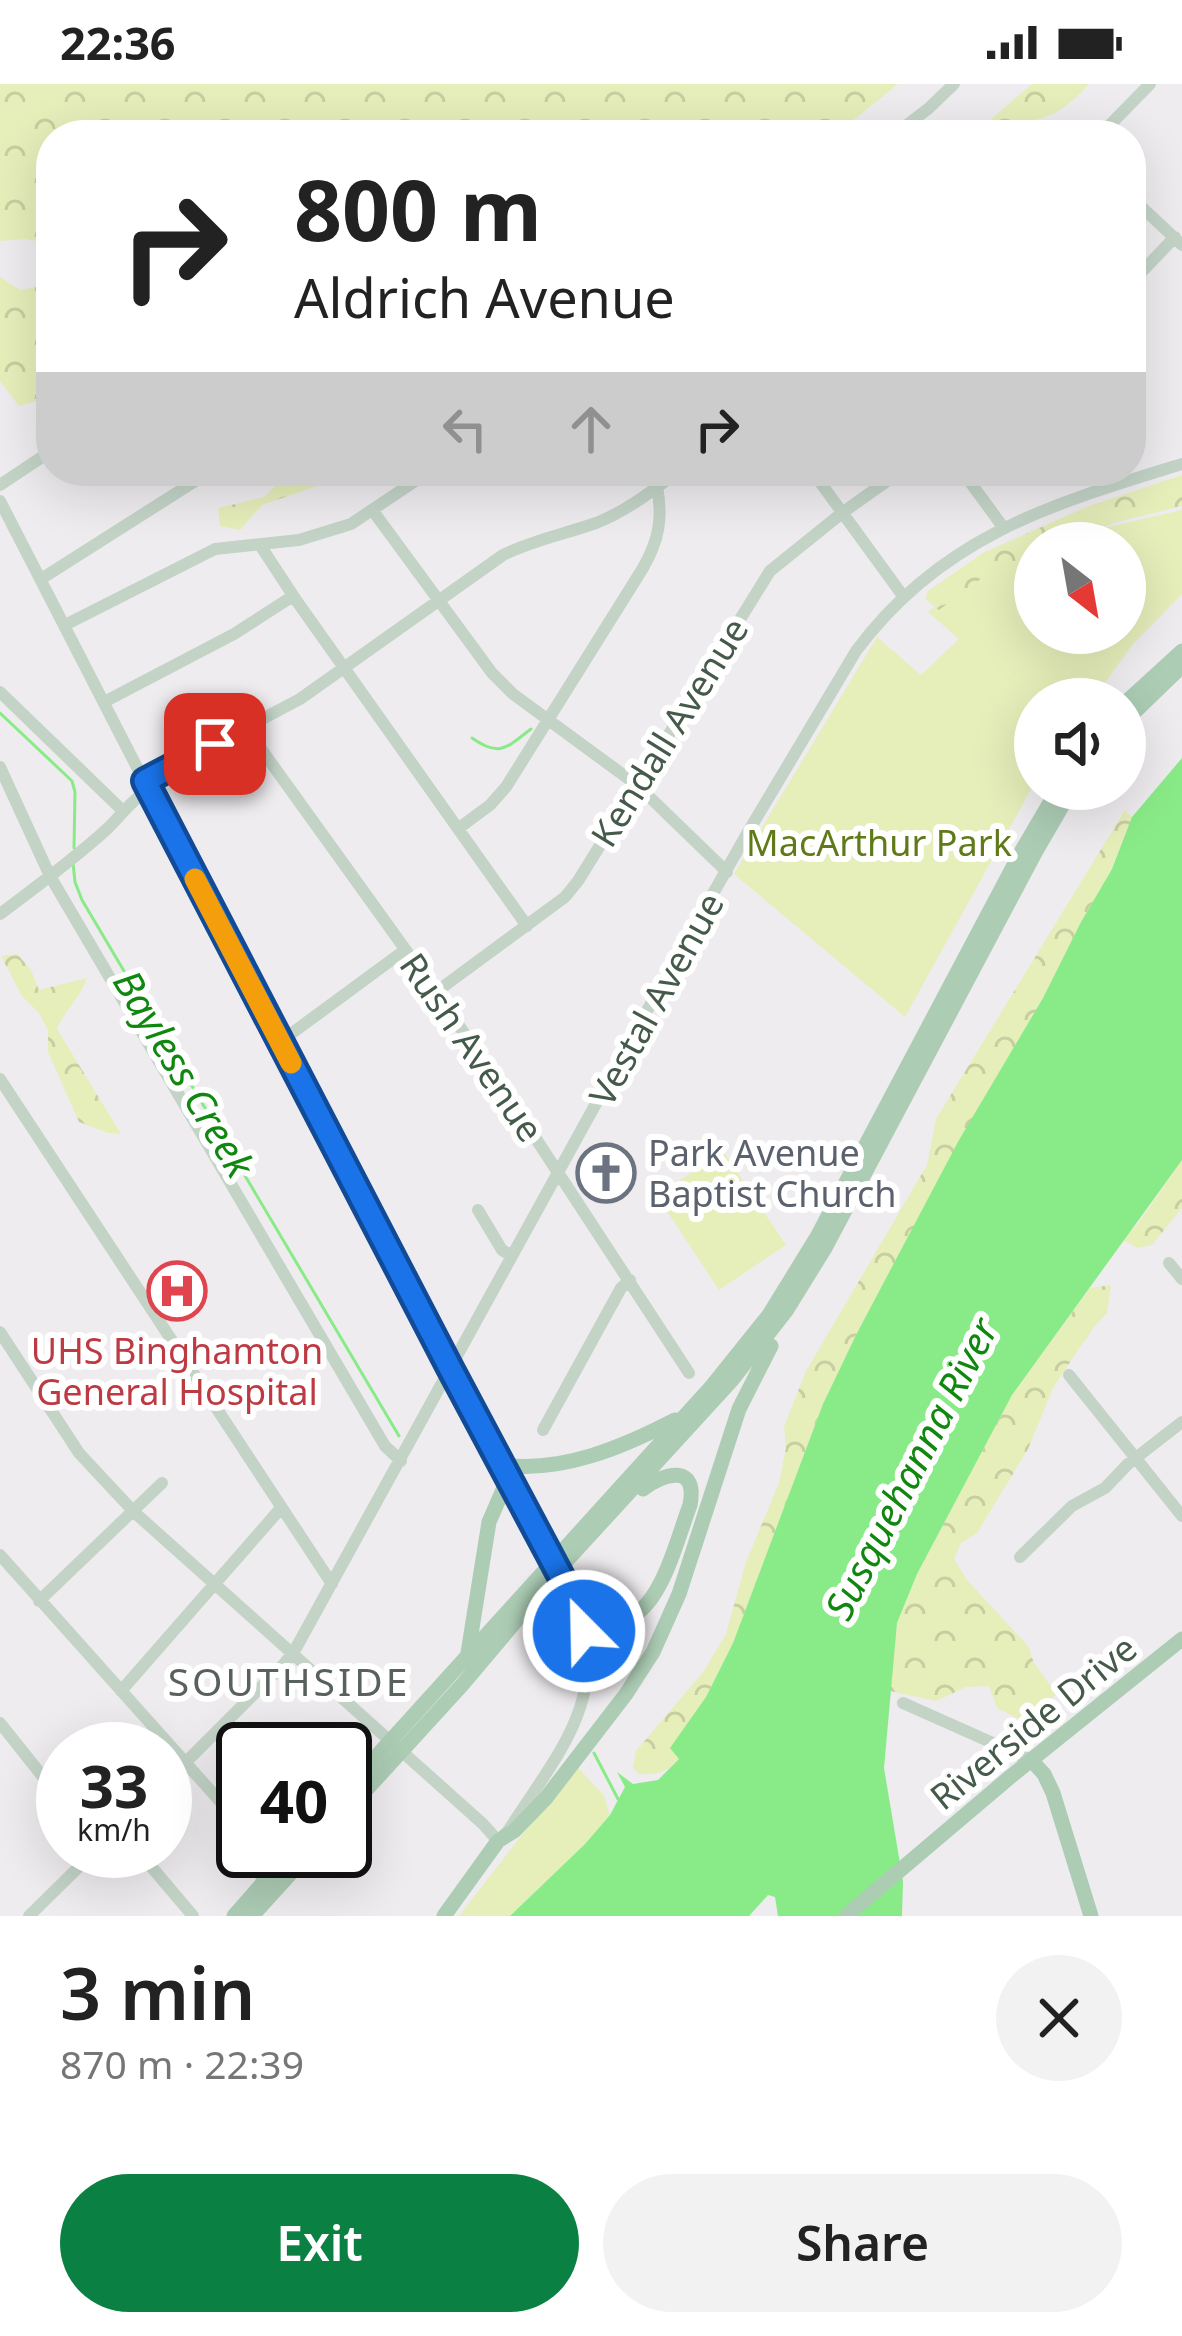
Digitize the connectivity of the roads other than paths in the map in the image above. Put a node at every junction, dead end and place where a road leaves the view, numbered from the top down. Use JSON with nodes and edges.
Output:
{"nodes":[{"id":1,"x":954,"y":84,"type":"edge"},
{"id":2,"x":1150,"y":84,"type":"edge"},
{"id":3,"x":913,"y":120,"type":"edge"},
{"id":4,"x":1115,"y":120,"type":"edge"},
{"id":5,"x":1146,"y":211,"type":"edge"},
{"id":6,"x":1178,"y":241,"type":"edge"},
{"id":7,"x":1146,"y":270,"type":"edge"},
{"id":8,"x":36,"y":461,"type":"edge"},
{"id":9,"x":1182,"y":464,"type":"edge"},
{"id":10,"x":1146,"y":476,"type":"edge"},
{"id":11,"x":0,"y":484,"type":"edge"},
{"id":12,"x":187,"y":486,"type":"edge"},
{"id":13,"x":409,"y":486,"type":"edge"},
{"id":14,"x":823,"y":486,"type":"edge"},
{"id":15,"x":879,"y":486,"type":"edge"},
{"id":16,"x":973,"y":486,"type":"edge"},
{"id":17,"x":1115,"y":486,"type":"edge"},
{"id":18,"x":657,"y":487,"type":"joint"},
{"id":19,"x":0,"y":501,"type":"edge"},
{"id":20,"x":373,"y":511,"type":"junction"},
{"id":21,"x":842,"y":512,"type":"junction"},
{"id":22,"x":1003,"y":527,"type":"junction"},
{"id":23,"x":260,"y":545,"type":"junction"},
{"id":24,"x":41,"y":579,"type":"junction"},
{"id":25,"x":293,"y":596,"type":"junction"},
{"id":26,"x":903,"y":596,"type":"junction"},
{"id":27,"x":437,"y":602,"type":"junction"},
{"id":28,"x":65,"y":625,"type":"junction"},
{"id":29,"x":1182,"y":651,"type":"edge"},
{"id":30,"x":1182,"y":666,"type":"edge"},
{"id":31,"x":345,"y":668,"type":"junction"},
{"id":32,"x":1146,"y":684,"type":"edge"},
{"id":33,"x":0,"y":692,"type":"edge"},
{"id":34,"x":1146,"y":701,"type":"edge"},
{"id":35,"x":104,"y":702,"type":"junction"},
{"id":36,"x":548,"y":721,"type":"junction"},
{"id":37,"x":246,"y":728,"type":"junction"},
{"id":38,"x":0,"y":767,"type":"edge"},
{"id":39,"x":637,"y":785,"type":"junction"},
{"id":40,"x":147,"y":786,"type":"junction"},
{"id":41,"x":1047,"y":810,"type":"edge"},
{"id":42,"x":1060,"y":810,"type":"edge"},
{"id":43,"x":123,"y":811,"type":"junction"},
{"id":44,"x":459,"y":828,"type":"junction"},
{"id":45,"x":727,"y":872,"type":"junction"},
{"id":46,"x":50,"y":877,"type":"junction"},
{"id":47,"x":0,"y":914,"type":"edge"},
{"id":48,"x":527,"y":926,"type":"junction"},
{"id":49,"x":405,"y":950,"type":"junction"},
{"id":50,"x":436,"y":992,"type":"junction"},
{"id":51,"x":280,"y":1042,"type":"junction"},
{"id":52,"x":0,"y":1078,"type":"edge"},
{"id":53,"x":557,"y":1172,"type":"junction"},
{"id":54,"x":478,"y":1210,"type":"dead end"},
{"id":55,"x":512,"y":1256,"type":"junction"},
{"id":56,"x":1169,"y":1263,"type":"dead end"},
{"id":57,"x":630,"y":1280,"type":"junction"},
{"id":58,"x":1182,"y":1280,"type":"edge"},
{"id":59,"x":799,"y":1292,"type":"junction"},
{"id":60,"x":0,"y":1332,"type":"edge"},
{"id":61,"x":450,"y":1368,"type":"junction"},
{"id":62,"x":689,"y":1373,"type":"dead end"},
{"id":63,"x":1069,"y":1375,"type":"dead end"},
{"id":64,"x":700,"y":1399,"type":"junction"},
{"id":65,"x":1182,"y":1422,"type":"edge"},
{"id":66,"x":543,"y":1430,"type":"dead end"},
{"id":67,"x":1137,"y":1459,"type":"junction"},
{"id":68,"x":401,"y":1461,"type":"junction"},
{"id":69,"x":506,"y":1470,"type":"junction"},
{"id":70,"x":163,"y":1483,"type":"dead end"},
{"id":71,"x":281,"y":1508,"type":"junction"},
{"id":72,"x":134,"y":1512,"type":"junction"},
{"id":73,"x":1182,"y":1516,"type":"edge"},
{"id":74,"x":604,"y":1523,"type":"junction"},
{"id":75,"x":0,"y":1555,"type":"edge"},
{"id":76,"x":1020,"y":1557,"type":"dead end"},
{"id":77,"x":332,"y":1584,"type":"junction"},
{"id":78,"x":214,"y":1585,"type":"junction"},
{"id":79,"x":573,"y":1599,"type":"junction"},
{"id":80,"x":39,"y":1600,"type":"junction"},
{"id":81,"x":1182,"y":1639,"type":"edge"},
{"id":82,"x":292,"y":1654,"type":"junction"},
{"id":83,"x":463,"y":1662,"type":"junction"},
{"id":84,"x":121,"y":1691,"type":"junction"},
{"id":85,"x":903,"y":1703,"type":"dead end"},
{"id":86,"x":149,"y":1722,"type":"edge"},
{"id":87,"x":0,"y":1723,"type":"edge"},
{"id":88,"x":395,"y":1747,"type":"junction"},
{"id":89,"x":192,"y":1756,"type":"edge"},
{"id":90,"x":1031,"y":1760,"type":"junction"},
{"id":91,"x":372,"y":1767,"type":"edge"},
{"id":92,"x":36,"y":1768,"type":"edge"},
{"id":93,"x":192,"y":1769,"type":"edge"},
{"id":94,"x":372,"y":1777,"type":"edge"},
{"id":95,"x":216,"y":1796,"type":"edge"},
{"id":96,"x":498,"y":1841,"type":"junction"},
{"id":97,"x":68,"y":1878,"type":"edge"},
{"id":98,"x":161,"y":1878,"type":"edge"},
{"id":99,"x":264,"y":1878,"type":"edge"},
{"id":100,"x":267,"y":1878,"type":"edge"},
{"id":101,"x":287,"y":1878,"type":"edge"},
{"id":102,"x":263,"y":1882,"type":"junction"},
{"id":103,"x":29,"y":1916,"type":"edge"},
{"id":104,"x":193,"y":1916,"type":"edge"},
{"id":105,"x":234,"y":1916,"type":"edge"},
{"id":106,"x":253,"y":1916,"type":"edge"},
{"id":107,"x":444,"y":1916,"type":"edge"},
{"id":108,"x":846,"y":1916,"type":"edge"},
{"id":109,"x":1091,"y":1916,"type":"edge"}],
"edges":[{"from":1,"to":3,"type":"street"},
{"from":2,"to":4,"type":"street"},
{"from":5,"to":6,"type":"street"},
{"from":6,"to":7,"type":"street"},
{"from":8,"to":11,"type":"street"},
{"from":9,"to":10,"type":"street","name":"Vestal Avenue"},
{"from":12,"to":24,"type":"street"},
{"from":13,"to":20,"type":"street"},
{"from":14,"to":21,"type":"street"},
{"from":15,"to":21,"type":"street","name":"Kendall Avenue"},
{"from":16,"to":22,"type":"street"},
{"from":17,"to":22,"type":"street","name":"Vestal Avenue"},
{"from":18,"to":27,"type":"street"},
{"from":18,"to":36,"type":"street"},
{"from":19,"to":24,"type":"street"},
{"from":20,"to":23,"type":"street"},
{"from":20,"to":27,"type":"street"},
{"from":21,"to":26,"type":"street"},
{"from":21,"to":39,"type":"street","name":"Kendall Avenue"},
{"from":22,"to":26,"type":"street","name":"Vestal Avenue"},
{"from":23,"to":25,"type":"street"},
{"from":23,"to":28,"type":"street"},
{"from":24,"to":28,"type":"street"},
{"from":25,"to":31,"type":"street"},
{"from":25,"to":35,"type":"street"},
{"from":26,"to":45,"type":"street","name":"Vestal Avenue"},
{"from":27,"to":31,"type":"street"},
{"from":27,"to":36,"type":"street"},
{"from":28,"to":35,"type":"street"},
{"from":29,"to":32,"type":"main road"},
{"from":30,"to":34,"type":"main road"},
{"from":31,"to":37,"type":"street"},
{"from":31,"to":44,"type":"street"},
{"from":33,"to":43,"type":"street"},
{"from":35,"to":40,"type":"street"},
{"from":36,"to":39,"type":"street"},
{"from":36,"to":44,"type":"street"},
{"from":37,"to":40,"type":"street"},
{"from":37,"to":49,"type":"street","name":"Rush Avenue"},
{"from":38,"to":46,"type":"street"},
{"from":39,"to":45,"type":"street"},
{"from":39,"to":48,"type":"street","name":"Kendall Avenue"},
{"from":40,"to":43,"type":"street"},
{"from":40,"to":51,"type":"street"},
{"from":41,"to":64,"type":"main road"},
{"from":42,"to":59,"type":"main road"},
{"from":43,"to":46,"type":"street"},
{"from":44,"to":48,"type":"street"},
{"from":45,"to":53,"type":"street","name":"Vestal Avenue"},
{"from":46,"to":47,"type":"street"},
{"from":46,"to":68,"type":"street"},
{"from":48,"to":50,"type":"street","name":"Kendall Avenue"},
{"from":49,"to":50,"type":"street","name":"Rush Avenue"},
{"from":49,"to":51,"type":"street"},
{"from":50,"to":53,"type":"street","name":"Rush Avenue"},
{"from":51,"to":61,"type":"street"},
{"from":52,"to":71,"type":"street"},
{"from":53,"to":55,"type":"street","name":"Vestal Avenue"},
{"from":53,"to":57,"type":"street","name":"Rush Avenue"},
{"from":54,"to":55,"type":"street"},
{"from":55,"to":61,"type":"street","name":"Vestal Avenue"},
{"from":56,"to":58,"type":"street"},
{"from":57,"to":62,"type":"street","name":"Rush Avenue"},
{"from":57,"to":66,"type":"street"},
{"from":59,"to":74,"type":"main road"},
{"from":59,"to":96,"type":"main road"},
{"from":60,"to":72,"type":"street"},
{"from":61,"to":68,"type":"street","name":"Vestal Avenue"},
{"from":61,"to":69,"type":"street"},
{"from":63,"to":67,"type":"street"},
{"from":64,"to":69,"type":"main road"},
{"from":64,"to":83,"type":"main road"},
{"from":65,"to":67,"type":"street"},
{"from":67,"to":73,"type":"street"},
{"from":67,"to":76,"type":"street"},
{"from":68,"to":77,"type":"street","name":"Vestal Avenue"},
{"from":69,"to":79,"type":"street","bridge":true},
{"from":69,"to":83,"type":"main road"},
{"from":70,"to":72,"type":"street"},
{"from":71,"to":77,"type":"street"},
{"from":71,"to":78,"type":"street"},
{"from":72,"to":78,"type":"street"},
{"from":72,"to":80,"type":"street"},
{"from":74,"to":79,"type":"main road"},
{"from":74,"to":88,"type":"main road"},
{"from":75,"to":80,"type":"street"},
{"from":77,"to":82,"type":"street","name":"Vestal Avenue"},
{"from":78,"to":82,"type":"street"},
{"from":78,"to":84,"type":"street"},
{"from":79,"to":96,"type":"street"},
{"from":80,"to":84,"type":"street"},
{"from":81,"to":90,"type":"main road","name":"Riverside Drive"},
{"from":82,"to":88,"type":"street"},
{"from":82,"to":89,"type":"street","name":"Vestal Avenue"},
{"from":83,"to":88,"type":"main road"},
{"from":84,"to":86,"type":"street"},
{"from":85,"to":90,"type":"street"},
{"from":87,"to":92,"type":"street"},
{"from":88,"to":91,"type":"main road"},
{"from":88,"to":94,"type":"main road"},
{"from":88,"to":96,"type":"street"},
{"from":90,"to":108,"type":"main road","name":"Riverside Drive"},
{"from":90,"to":109,"type":"main road"},
{"from":93,"to":95,"type":"street"},
{"from":96,"to":107,"type":"main road"},
{"from":97,"to":103,"type":"street"},
{"from":98,"to":104,"type":"street"},
{"from":99,"to":102,"type":"main road"},
{"from":100,"to":102,"type":"main road"},
{"from":101,"to":106,"type":"main road"},
{"from":102,"to":105,"type":"main road"}]}
